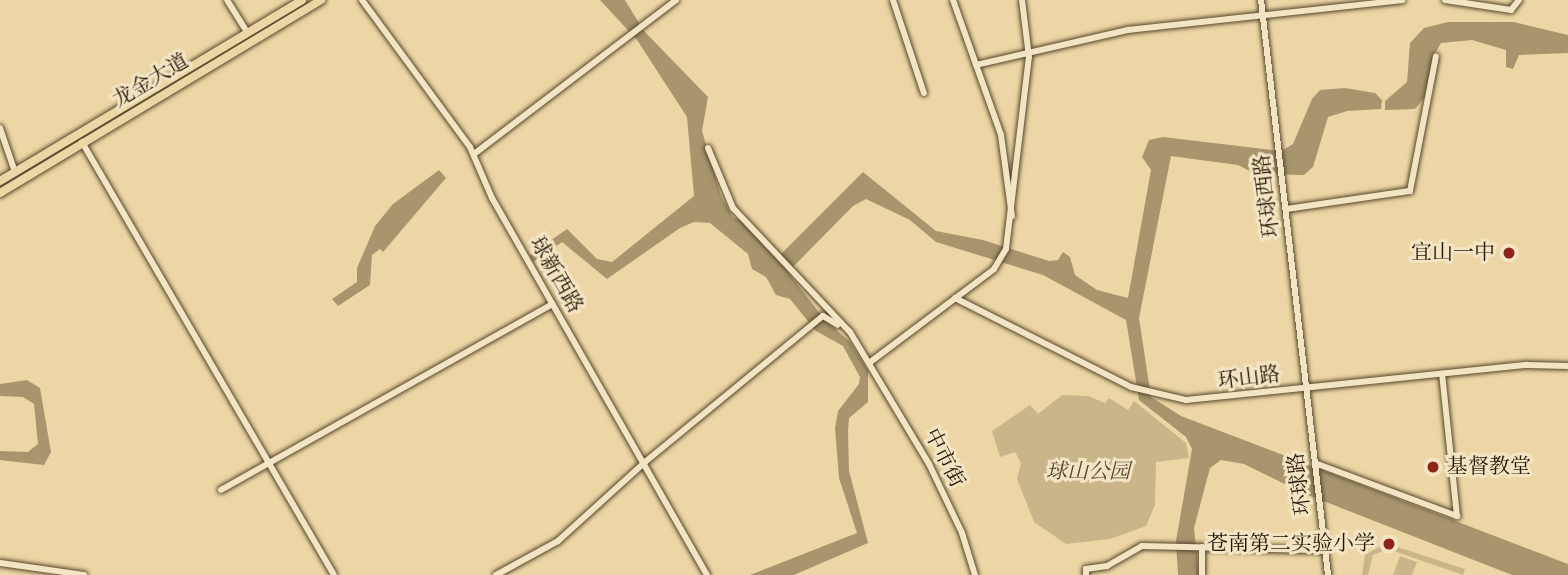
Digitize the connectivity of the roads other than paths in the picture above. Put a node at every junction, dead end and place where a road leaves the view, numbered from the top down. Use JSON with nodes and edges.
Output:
{"nodes":[{"id":1,"x":227,"y":0,"type":"edge"},
{"id":2,"x":302,"y":0,"type":"edge"},
{"id":3,"x":321,"y":0,"type":"edge"},
{"id":4,"x":362,"y":0,"type":"edge"},
{"id":5,"x":676,"y":0,"type":"edge"},
{"id":6,"x":893,"y":0,"type":"edge"},
{"id":7,"x":953,"y":0,"type":"edge"},
{"id":8,"x":1022,"y":0,"type":"edge"},
{"id":9,"x":1261,"y":0,"type":"edge"},
{"id":10,"x":1402,"y":0,"type":"edge"},
{"id":11,"x":1445,"y":0,"type":"edge"},
{"id":12,"x":1519,"y":0,"type":"edge"},
{"id":13,"x":1328,"y":4,"type":"edge"},
{"id":14,"x":1263,"y":14,"type":"junction"},
{"id":15,"x":247,"y":32,"type":"junction"},
{"id":16,"x":1029,"y":52,"type":"junction"},
{"id":17,"x":1436,"y":56,"type":"dead end"},
{"id":18,"x":976,"y":65,"type":"junction"},
{"id":19,"x":925,"y":93,"type":"dead end"},
{"id":20,"x":0,"y":128,"type":"edge"},
{"id":21,"x":78,"y":134,"type":"junction"},
{"id":22,"x":83,"y":143,"type":"junction"},
{"id":23,"x":708,"y":148,"type":"dead end"},
{"id":24,"x":474,"y":154,"type":"junction"},
{"id":25,"x":15,"y":172,"type":"junction"},
{"id":26,"x":0,"y":181,"type":"edge"},
{"id":27,"x":0,"y":192,"type":"edge"},
{"id":28,"x":1286,"y":209,"type":"junction"},
{"id":29,"x":1013,"y":219,"type":"junction"},
{"id":30,"x":955,"y":298,"type":"junction"},
{"id":31,"x":552,"y":304,"type":"junction"},
{"id":32,"x":857,"y":344,"type":"junction"},
{"id":33,"x":869,"y":363,"type":"junction"},
{"id":34,"x":1568,"y":366,"type":"edge"},
{"id":35,"x":1442,"y":374,"type":"junction"},
{"id":36,"x":1307,"y":389,"type":"junction"},
{"id":37,"x":645,"y":462,"type":"junction"},
{"id":38,"x":269,"y":464,"type":"junction"},
{"id":39,"x":1315,"y":464,"type":"junction"},
{"id":40,"x":221,"y":490,"type":"dead end"},
{"id":41,"x":1200,"y":547,"type":"junction"},
{"id":42,"x":1325,"y":550,"type":"junction"},
{"id":43,"x":0,"y":563,"type":"edge"},
{"id":44,"x":84,"y":575,"type":"edge"},
{"id":45,"x":334,"y":575,"type":"edge"},
{"id":46,"x":496,"y":575,"type":"edge"},
{"id":47,"x":707,"y":575,"type":"edge"},
{"id":48,"x":975,"y":575,"type":"edge"},
{"id":49,"x":1086,"y":575,"type":"edge"},
{"id":50,"x":1202,"y":575,"type":"edge"},
{"id":51,"x":1328,"y":575,"type":"edge"}],
"edges":[{"from":1,"to":15,"type":"street"},
{"from":2,"to":15,"type":"main road","name":"龙金大道"},
{"from":3,"to":22,"type":"main road","name":"龙金大道"},
{"from":4,"to":24,"type":"street","name":"球新西路"},
{"from":5,"to":24,"type":"street"},
{"from":6,"to":19,"type":"street"},
{"from":7,"to":18,"type":"street"},
{"from":8,"to":16,"type":"street"},
{"from":9,"to":14,"type":"street","name":"环球西路"},
{"from":10,"to":13,"type":"street"},
{"from":11,"to":12,"type":"street"},
{"from":13,"to":14,"type":"street"},
{"from":14,"to":16,"type":"street"},
{"from":14,"to":28,"type":"street","name":"环球西路"},
{"from":15,"to":21,"type":"main road","name":"龙金大道"},
{"from":16,"to":18,"type":"street"},
{"from":16,"to":29,"type":"street"},
{"from":17,"to":28,"type":"street"},
{"from":18,"to":29,"type":"street"},
{"from":20,"to":25,"type":"street"},
{"from":21,"to":22,"type":"street"},
{"from":21,"to":25,"type":"main road","name":"龙金大道"},
{"from":22,"to":27,"type":"main road","name":"龙金大道"},
{"from":22,"to":38,"type":"street"},
{"from":23,"to":32,"type":"street"},
{"from":24,"to":31,"type":"street","name":"球新西路"},
{"from":25,"to":26,"type":"main road","name":"龙金大道"},
{"from":28,"to":36,"type":"street","name":"环球西路"},
{"from":29,"to":30,"type":"street"},
{"from":30,"to":33,"type":"street"},
{"from":30,"to":36,"type":"street","name":"环山路"},
{"from":31,"to":37,"type":"street","name":"球新西路"},
{"from":31,"to":38,"type":"street"},
{"from":32,"to":33,"type":"street","name":"中市街"},
{"from":32,"to":37,"type":"street"},
{"from":33,"to":48,"type":"street","name":"中市街"},
{"from":34,"to":35,"type":"street","name":"环山路"},
{"from":35,"to":36,"type":"street","name":"环山路"},
{"from":35,"to":39,"type":"street"},
{"from":36,"to":39,"type":"street","name":"环球路"},
{"from":37,"to":46,"type":"street"},
{"from":37,"to":47,"type":"street","name":"球新西路"},
{"from":38,"to":40,"type":"street"},
{"from":38,"to":45,"type":"street"},
{"from":39,"to":42,"type":"street","name":"环球路"},
{"from":41,"to":42,"type":"street"},
{"from":41,"to":49,"type":"street"},
{"from":41,"to":50,"type":"street"},
{"from":42,"to":51,"type":"street","name":"环球路"},
{"from":43,"to":44,"type":"street"}]}
